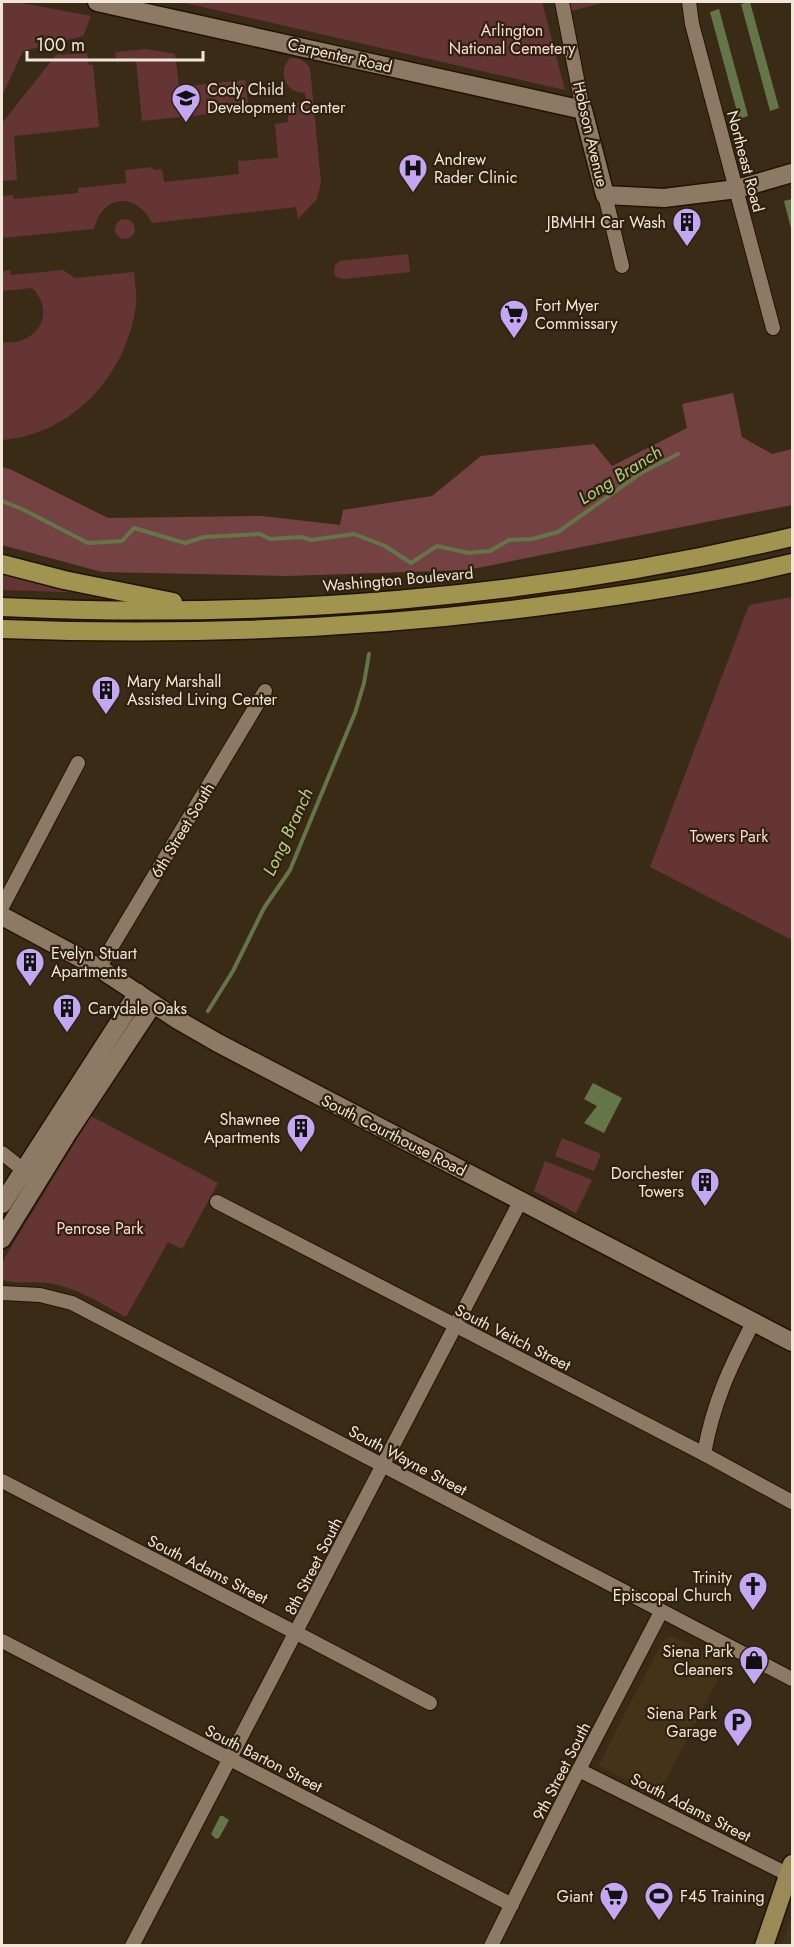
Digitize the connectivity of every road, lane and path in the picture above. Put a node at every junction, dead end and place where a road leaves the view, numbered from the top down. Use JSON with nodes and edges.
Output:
{"nodes":[{"id":1,"x":97,"y":2,"type":"edge"},
{"id":2,"x":562,"y":2,"type":"edge"},
{"id":3,"x":689,"y":2,"type":"edge"},
{"id":4,"x":583,"y":110,"type":"junction"},
{"id":5,"x":792,"y":173,"type":"edge"},
{"id":6,"x":737,"y":189,"type":"junction"},
{"id":7,"x":605,"y":195,"type":"junction"},
{"id":8,"x":622,"y":266,"type":"dead end"},
{"id":9,"x":773,"y":328,"type":"dead end"},
{"id":10,"x":792,"y":537,"type":"edge"},
{"id":11,"x":792,"y":563,"type":"edge"},
{"id":12,"x":2,"y":564,"type":"edge"},
{"id":13,"x":792,"y":574,"type":"edge"},
{"id":14,"x":666,"y":588,"type":"junction"},
{"id":15,"x":2,"y":606,"type":"edge"},
{"id":16,"x":204,"y":609,"type":"junction"},
{"id":17,"x":2,"y":628,"type":"edge"},
{"id":18,"x":265,"y":691,"type":"dead end"},
{"id":19,"x":78,"y":763,"type":"dead end"},
{"id":20,"x":2,"y":907,"type":"edge"},
{"id":21,"x":2,"y":916,"type":"edge"},
{"id":22,"x":99,"y":968,"type":"junction"},
{"id":23,"x":138,"y":993,"type":"junction"},
{"id":24,"x":153,"y":1004,"type":"junction"},
{"id":25,"x":2,"y":1153,"type":"edge"},
{"id":26,"x":23,"y":1170,"type":"junction"},
{"id":27,"x":38,"y":1181,"type":"junction"},
{"id":28,"x":521,"y":1200,"type":"junction"},
{"id":29,"x":217,"y":1202,"type":"dead end"},
{"id":30,"x":2,"y":1204,"type":"edge"},
{"id":31,"x":2,"y":1239,"type":"edge"},
{"id":32,"x":2,"y":1293,"type":"edge"},
{"id":33,"x":754,"y":1322,"type":"junction"},
{"id":34,"x":455,"y":1325,"type":"junction"},
{"id":35,"x":792,"y":1342,"type":"edge"},
{"id":36,"x":704,"y":1454,"type":"junction"},
{"id":37,"x":383,"y":1466,"type":"junction"},
{"id":38,"x":2,"y":1481,"type":"edge"},
{"id":39,"x":792,"y":1502,"type":"edge"},
{"id":40,"x":661,"y":1612,"type":"junction"},
{"id":41,"x":296,"y":1633,"type":"junction"},
{"id":42,"x":2,"y":1641,"type":"edge"},
{"id":43,"x":792,"y":1679,"type":"edge"},
{"id":44,"x":430,"y":1703,"type":"dead end"},
{"id":45,"x":230,"y":1759,"type":"junction"},
{"id":46,"x":579,"y":1770,"type":"junction"},
{"id":47,"x":791,"y":1869,"type":"edge"},
{"id":48,"x":512,"y":1905,"type":"junction"},
{"id":49,"x":132,"y":1946,"type":"edge"},
{"id":50,"x":491,"y":1946,"type":"edge"},
{"id":51,"x":764,"y":1946,"type":"edge"}],
"edges":[{"from":1,"to":4,"type":"street","name":"Carpenter Road"},
{"from":2,"to":4,"type":"street","name":"Hobson Avenue"},
{"from":3,"to":6,"type":"street","name":"Northeast Road"},
{"from":4,"to":7,"type":"street","name":"Hobson Avenue"},
{"from":5,"to":6,"type":"street"},
{"from":6,"to":7,"type":"street"},
{"from":6,"to":9,"type":"street","name":"Northeast Road"},
{"from":7,"to":8,"type":"street","name":"Hobson Avenue"},
{"from":10,"to":16,"type":"highway","name":"Washington Boulevard"},
{"from":11,"to":14,"type":"highway"},
{"from":12,"to":16,"type":"highway"},
{"from":13,"to":14,"type":"highway"},
{"from":14,"to":17,"type":"highway"},
{"from":15,"to":16,"type":"highway","name":"Washington Boulevard"},
{"from":18,"to":22,"type":"street","name":"6th Street South"},
{"from":19,"to":20,"type":"street"},
{"from":21,"to":22,"type":"street","name":"South Courthouse Road"},
{"from":22,"to":23,"type":"street","name":"South Courthouse Road"},
{"from":23,"to":24,"type":"street","name":"South Courthouse Road"},
{"from":23,"to":26,"type":"street"},
{"from":24,"to":27,"type":"street"},
{"from":24,"to":28,"type":"street","name":"South Courthouse Road"},
{"from":25,"to":26,"type":"street"},
{"from":26,"to":27,"type":"street"},
{"from":26,"to":30,"type":"street"},
{"from":27,"to":31,"type":"street"},
{"from":28,"to":33,"type":"street","name":"South Courthouse Road"},
{"from":28,"to":34,"type":"street","name":"8th Street South"},
{"from":29,"to":34,"type":"street","name":"South Veitch Street"},
{"from":32,"to":37,"type":"street","name":"South Wayne Street"},
{"from":33,"to":35,"type":"street","name":"South Courthouse Road"},
{"from":33,"to":36,"type":"street"},
{"from":34,"to":36,"type":"street","name":"South Veitch Street"},
{"from":34,"to":37,"type":"street","name":"8th Street South"},
{"from":36,"to":39,"type":"street","name":"South Veitch Street"},
{"from":37,"to":40,"type":"street","name":"South Wayne Street"},
{"from":37,"to":41,"type":"street","name":"8th Street South"},
{"from":38,"to":41,"type":"street","name":"South Adams Street"},
{"from":40,"to":43,"type":"street","name":"South Wayne Street"},
{"from":40,"to":46,"type":"street","name":"9th Street South"},
{"from":41,"to":44,"type":"street","name":"South Adams Street"},
{"from":41,"to":45,"type":"street","name":"8th Street South"},
{"from":42,"to":45,"type":"street","name":"South Barton Street"},
{"from":45,"to":48,"type":"street","name":"South Barton Street"},
{"from":45,"to":49,"type":"street","name":"8th Street South"},
{"from":46,"to":47,"type":"street","name":"South Adams Street"},
{"from":46,"to":48,"type":"street","name":"9th Street South"},
{"from":47,"to":51,"type":"main road"},
{"from":48,"to":50,"type":"street","name":"9th Street South"}]}
